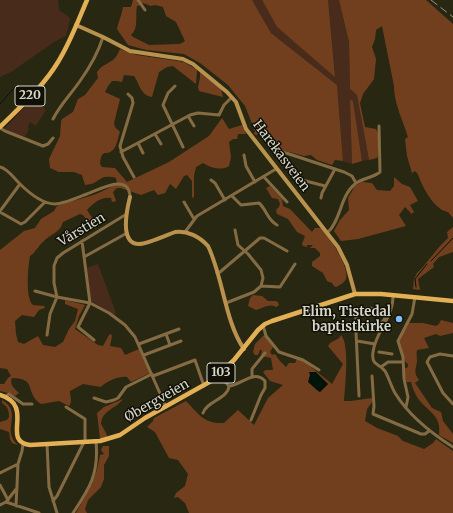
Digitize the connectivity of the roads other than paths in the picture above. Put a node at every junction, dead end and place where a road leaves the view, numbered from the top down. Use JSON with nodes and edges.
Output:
{"nodes":[{"id":1,"x":87,"y":0,"type":"edge"},
{"id":2,"x":138,"y":0,"type":"edge"},
{"id":3,"x":145,"y":10,"type":"dead end"},
{"id":4,"x":76,"y":25,"type":"junction"},
{"id":5,"x":103,"y":37,"type":"junction"},
{"id":6,"x":175,"y":86,"type":"dead end"},
{"id":7,"x":128,"y":94,"type":"dead end"},
{"id":8,"x":232,"y":97,"type":"junction"},
{"id":9,"x":188,"y":116,"type":"junction"},
{"id":10,"x":53,"y":119,"type":"dead end"},
{"id":11,"x":172,"y":125,"type":"junction"},
{"id":12,"x":194,"y":126,"type":"dead end"},
{"id":13,"x":379,"y":126,"type":"dead end"},
{"id":14,"x":0,"y":128,"type":"edge"},
{"id":15,"x":155,"y":134,"type":"junction"},
{"id":16,"x":53,"y":138,"type":"dead end"},
{"id":17,"x":138,"y":143,"type":"junction"},
{"id":18,"x":161,"y":144,"type":"dead end"},
{"id":19,"x":183,"y":147,"type":"dead end"},
{"id":20,"x":121,"y":152,"type":"junction"},
{"id":21,"x":143,"y":153,"type":"dead end"},
{"id":22,"x":275,"y":153,"type":"dead end"},
{"id":23,"x":244,"y":155,"type":"dead end"},
{"id":24,"x":0,"y":167,"type":"edge"},
{"id":25,"x":276,"y":169,"type":"junction"},
{"id":26,"x":335,"y":169,"type":"junction"},
{"id":27,"x":134,"y":177,"type":"dead end"},
{"id":28,"x":264,"y":177,"type":"junction"},
{"id":29,"x":211,"y":180,"type":"dead end"},
{"id":30,"x":297,"y":180,"type":"dead end"},
{"id":31,"x":256,"y":182,"type":"junction"},
{"id":32,"x":356,"y":183,"type":"junction"},
{"id":33,"x":20,"y":184,"type":"junction"},
{"id":34,"x":325,"y":186,"type":"junction"},
{"id":35,"x":232,"y":196,"type":"junction"},
{"id":36,"x":130,"y":197,"type":"joint"},
{"id":37,"x":321,"y":198,"type":"dead end"},
{"id":38,"x":225,"y":200,"type":"junction"},
{"id":39,"x":45,"y":202,"type":"junction"},
{"id":40,"x":184,"y":202,"type":"dead end"},
{"id":41,"x":287,"y":202,"type":"dead end"},
{"id":42,"x":0,"y":212,"type":"edge"},
{"id":43,"x":125,"y":216,"type":"junction"},
{"id":44,"x":194,"y":219,"type":"junction"},
{"id":45,"x":277,"y":225,"type":"dead end"},
{"id":46,"x":235,"y":230,"type":"dead end"},
{"id":47,"x":185,"y":232,"type":"junction"},
{"id":48,"x":328,"y":232,"type":"junction"},
{"id":49,"x":127,"y":233,"type":"junction"},
{"id":50,"x":82,"y":241,"type":"junction"},
{"id":51,"x":245,"y":251,"type":"junction"},
{"id":52,"x":287,"y":251,"type":"dead end"},
{"id":53,"x":84,"y":257,"type":"junction"},
{"id":54,"x":295,"y":264,"type":"dead end"},
{"id":55,"x":217,"y":273,"type":"junction"},
{"id":56,"x":261,"y":286,"type":"junction"},
{"id":57,"x":35,"y":291,"type":"dead end"},
{"id":58,"x":355,"y":294,"type":"junction"},
{"id":59,"x":393,"y":295,"type":"junction"},
{"id":60,"x":415,"y":297,"type":"junction"},
{"id":61,"x":57,"y":298,"type":"junction"},
{"id":62,"x":453,"y":301,"type":"edge"},
{"id":63,"x":90,"y":303,"type":"junction"},
{"id":64,"x":226,"y":303,"type":"junction"},
{"id":65,"x":263,"y":325,"type":"junction"},
{"id":66,"x":356,"y":327,"type":"junction"},
{"id":67,"x":179,"y":329,"type":"dead end"},
{"id":68,"x":166,"y":334,"type":"junction"},
{"id":69,"x":47,"y":335,"type":"dead end"},
{"id":70,"x":94,"y":340,"type":"dead end"},
{"id":71,"x":181,"y":341,"type":"dead end"},
{"id":72,"x":357,"y":341,"type":"junction"},
{"id":73,"x":139,"y":344,"type":"junction"},
{"id":74,"x":375,"y":344,"type":"junction"},
{"id":75,"x":170,"y":345,"type":"junction"},
{"id":76,"x":244,"y":349,"type":"junction"},
{"id":77,"x":379,"y":352,"type":"dead end"},
{"id":78,"x":265,"y":353,"type":"dead end"},
{"id":79,"x":144,"y":355,"type":"junction"},
{"id":80,"x":453,"y":356,"type":"edge"},
{"id":81,"x":388,"y":362,"type":"junction"},
{"id":82,"x":403,"y":362,"type":"junction"},
{"id":83,"x":381,"y":367,"type":"junction"},
{"id":84,"x":319,"y":370,"type":"dead end"},
{"id":85,"x":152,"y":375,"type":"junction"},
{"id":86,"x":219,"y":375,"type":"junction"},
{"id":87,"x":372,"y":376,"type":"dead end"},
{"id":88,"x":252,"y":377,"type":"junction"},
{"id":89,"x":204,"y":386,"type":"junction"},
{"id":90,"x":229,"y":386,"type":"junction"},
{"id":91,"x":2,"y":396,"type":"edge"},
{"id":92,"x":359,"y":396,"type":"dead end"},
{"id":93,"x":94,"y":398,"type":"dead end"},
{"id":94,"x":32,"y":404,"type":"dead end"},
{"id":95,"x":453,"y":404,"type":"edge"},
{"id":96,"x":66,"y":407,"type":"dead end"},
{"id":97,"x":166,"y":407,"type":"junction"},
{"id":98,"x":406,"y":407,"type":"junction"},
{"id":99,"x":203,"y":413,"type":"dead end"},
{"id":100,"x":251,"y":420,"type":"dead end"},
{"id":101,"x":429,"y":431,"type":"junction"},
{"id":102,"x":84,"y":442,"type":"junction"},
{"id":103,"x":98,"y":442,"type":"junction"},
{"id":104,"x":23,"y":444,"type":"junction"},
{"id":105,"x":47,"y":444,"type":"junction"},
{"id":106,"x":453,"y":447,"type":"edge"},
{"id":107,"x":18,"y":464,"type":"junction"},
{"id":108,"x":0,"y":473,"type":"edge"},
{"id":109,"x":0,"y":485,"type":"edge"},
{"id":110,"x":17,"y":488,"type":"junction"},
{"id":111,"x":53,"y":500,"type":"junction"},
{"id":112,"x":7,"y":501,"type":"junction"},
{"id":113,"x":0,"y":506,"type":"edge"},
{"id":114,"x":16,"y":506,"type":"junction"},
{"id":115,"x":39,"y":513,"type":"edge"},
{"id":116,"x":57,"y":513,"type":"edge"},
{"id":117,"x":73,"y":513,"type":"edge"}],
"edges":[{"from":1,"to":4,"type":"main road","number":"220"},
{"from":2,"to":3,"type":"street"},
{"from":4,"to":5,"type":"street","name":"Harekasveien"},
{"from":4,"to":14,"type":"main road","number":"220"},
{"from":5,"to":8,"type":"street","name":"Harekasveien"},
{"from":5,"to":10,"type":"street"},
{"from":6,"to":11,"type":"street"},
{"from":7,"to":20,"type":"street"},
{"from":8,"to":9,"type":"street"},
{"from":8,"to":25,"type":"street","name":"Harekasveien"},
{"from":9,"to":11,"type":"street"},
{"from":9,"to":12,"type":"street"},
{"from":11,"to":15,"type":"street"},
{"from":11,"to":19,"type":"street"},
{"from":13,"to":32,"type":"street"},
{"from":14,"to":16,"type":"street"},
{"from":15,"to":17,"type":"street"},
{"from":15,"to":18,"type":"street"},
{"from":17,"to":20,"type":"street"},
{"from":17,"to":21,"type":"street"},
{"from":20,"to":27,"type":"street"},
{"from":22,"to":26,"type":"street"},
{"from":23,"to":31,"type":"street"},
{"from":24,"to":33,"type":"street"},
{"from":25,"to":28,"type":"street"},
{"from":25,"to":48,"type":"street","name":"Harekasveien"},
{"from":26,"to":32,"type":"street"},
{"from":26,"to":34,"type":"street"},
{"from":28,"to":31,"type":"street"},
{"from":28,"to":41,"type":"street"},
{"from":29,"to":38,"type":"street"},
{"from":30,"to":34,"type":"street"},
{"from":31,"to":35,"type":"street"},
{"from":32,"to":48,"type":"street"},
{"from":33,"to":39,"type":"street"},
{"from":33,"to":42,"type":"street"},
{"from":34,"to":37,"type":"street"},
{"from":35,"to":38,"type":"street"},
{"from":35,"to":45,"type":"street"},
{"from":36,"to":39,"type":"street"},
{"from":36,"to":43,"type":"street"},
{"from":38,"to":44,"type":"street"},
{"from":39,"to":42,"type":"street"},
{"from":40,"to":44,"type":"street"},
{"from":43,"to":49,"type":"street"},
{"from":43,"to":50,"type":"street","name":"Vårstien"},
{"from":44,"to":47,"type":"street"},
{"from":46,"to":51,"type":"street"},
{"from":47,"to":49,"type":"street"},
{"from":47,"to":55,"type":"street"},
{"from":48,"to":58,"type":"street","name":"Harekasveien"},
{"from":49,"to":53,"type":"street"},
{"from":50,"to":53,"type":"street"},
{"from":50,"to":61,"type":"street","name":"Vårstien"},
{"from":51,"to":52,"type":"street"},
{"from":51,"to":55,"type":"street"},
{"from":51,"to":56,"type":"street"},
{"from":53,"to":63,"type":"street"},
{"from":54,"to":56,"type":"street"},
{"from":55,"to":64,"type":"street"},
{"from":56,"to":64,"type":"street"},
{"from":57,"to":61,"type":"street"},
{"from":58,"to":59,"type":"main road"},
{"from":58,"to":65,"type":"main road"},
{"from":59,"to":60,"type":"main road"},
{"from":59,"to":74,"type":"street"},
{"from":60,"to":62,"type":"main road"},
{"from":60,"to":82,"type":"street"},
{"from":61,"to":63,"type":"street"},
{"from":61,"to":69,"type":"street"},
{"from":63,"to":70,"type":"street"},
{"from":63,"to":73,"type":"street"},
{"from":64,"to":76,"type":"street"},
{"from":65,"to":76,"type":"main road","name":"Øbergveien","number":"103"},
{"from":65,"to":84,"type":"street"},
{"from":66,"to":66,"type":"street"},
{"from":66,"to":72,"type":"street"},
{"from":67,"to":68,"type":"street"},
{"from":68,"to":73,"type":"street"},
{"from":68,"to":75,"type":"street"},
{"from":71,"to":75,"type":"street"},
{"from":72,"to":74,"type":"street"},
{"from":72,"to":92,"type":"street"},
{"from":73,"to":79,"type":"street"},
{"from":74,"to":83,"type":"street"},
{"from":75,"to":79,"type":"street"},
{"from":76,"to":86,"type":"main road","name":"Øbergveien","number":"103"},
{"from":77,"to":81,"type":"street"},
{"from":78,"to":88,"type":"street"},
{"from":79,"to":85,"type":"street"},
{"from":80,"to":95,"type":"street"},
{"from":81,"to":82,"type":"street"},
{"from":81,"to":83,"type":"street"},
{"from":82,"to":98,"type":"street"},
{"from":83,"to":98,"type":"street"},
{"from":85,"to":89,"type":"street"},
{"from":85,"to":93,"type":"street"},
{"from":85,"to":97,"type":"street"},
{"from":86,"to":89,"type":"main road","name":"Øbergveien","number":"103"},
{"from":86,"to":90,"type":"street"},
{"from":87,"to":101,"type":"street"},
{"from":88,"to":90,"type":"street"},
{"from":88,"to":100,"type":"street"},
{"from":89,"to":97,"type":"main road","name":"Øbergveien","number":"103"},
{"from":90,"to":99,"type":"street"},
{"from":91,"to":94,"type":"street"},
{"from":91,"to":104,"type":"main road"},
{"from":96,"to":102,"type":"street"},
{"from":97,"to":103,"type":"main road","name":"Øbergveien","number":"103"},
{"from":98,"to":101,"type":"street"},
{"from":101,"to":106,"type":"street"},
{"from":102,"to":103,"type":"main road","name":"Øbergveien","number":"103"},
{"from":102,"to":105,"type":"main road","name":"Øbergveien","number":"103"},
{"from":102,"to":111,"type":"street"},
{"from":103,"to":117,"type":"street"},
{"from":104,"to":105,"type":"main road","name":"Øbergveien","number":"103"},
{"from":104,"to":107,"type":"street"},
{"from":105,"to":111,"type":"street"},
{"from":107,"to":108,"type":"street"},
{"from":107,"to":110,"type":"street"},
{"from":109,"to":112,"type":"street"},
{"from":110,"to":112,"type":"street"},
{"from":110,"to":114,"type":"street"},
{"from":111,"to":116,"type":"street"},
{"from":112,"to":113,"type":"street"},
{"from":112,"to":114,"type":"street"},
{"from":114,"to":115,"type":"street"}]}
